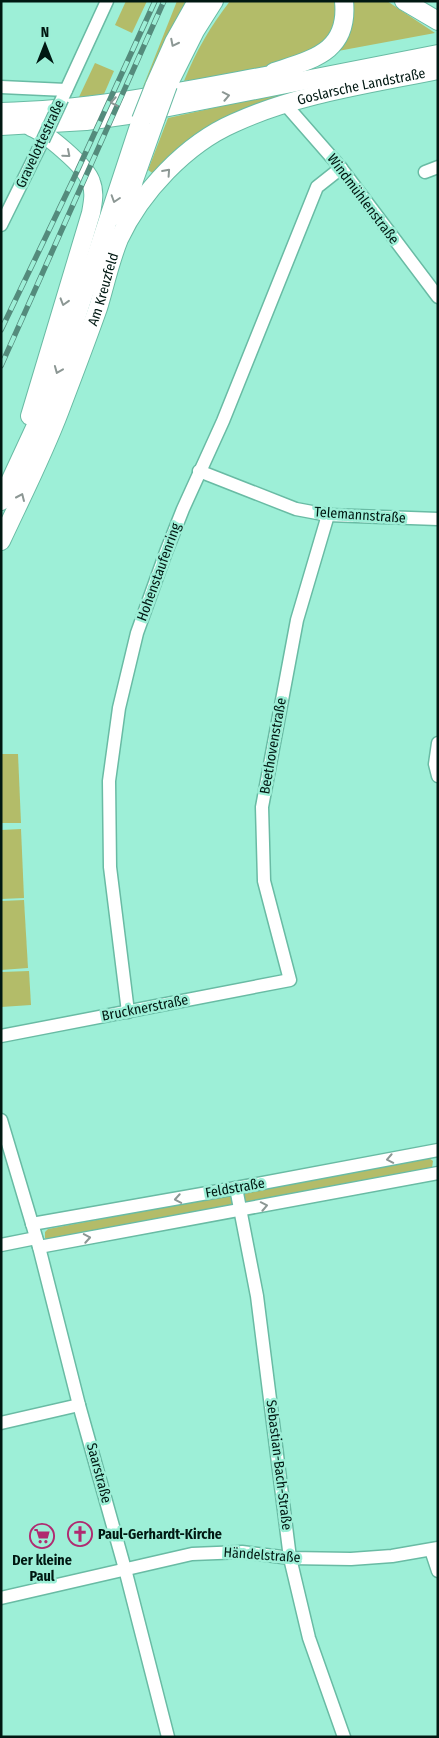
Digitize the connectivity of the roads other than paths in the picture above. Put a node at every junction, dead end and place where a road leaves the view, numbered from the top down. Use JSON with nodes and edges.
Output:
{"nodes":[{"id":1,"x":107,"y":1,"type":"edge"},
{"id":2,"x":197,"y":1,"type":"edge"},
{"id":3,"x":214,"y":1,"type":"edge"},
{"id":4,"x":344,"y":1,"type":"edge"},
{"id":5,"x":404,"y":1,"type":"edge"},
{"id":6,"x":438,"y":22,"type":"edge"},
{"id":7,"x":438,"y":43,"type":"edge"},
{"id":8,"x":438,"y":54,"type":"edge"},
{"id":9,"x":438,"y":70,"type":"edge"},
{"id":10,"x":262,"y":76,"type":"junction"},
{"id":11,"x":1,"y":87,"type":"edge"},
{"id":12,"x":170,"y":92,"type":"junction"},
{"id":13,"x":64,"y":94,"type":"junction"},
{"id":14,"x":285,"y":104,"type":"junction"},
{"id":15,"x":1,"y":112,"type":"edge"},
{"id":16,"x":149,"y":119,"type":"junction"},
{"id":17,"x":1,"y":126,"type":"edge"},
{"id":18,"x":28,"y":126,"type":"junction"},
{"id":19,"x":438,"y":167,"type":"edge"},
{"id":20,"x":340,"y":168,"type":"junction"},
{"id":21,"x":425,"y":172,"type":"dead end"},
{"id":22,"x":1,"y":225,"type":"edge"},
{"id":23,"x":119,"y":240,"type":"junction"},
{"id":24,"x":438,"y":297,"type":"edge"},
{"id":25,"x":22,"y":454,"type":"junction"},
{"id":26,"x":200,"y":472,"type":"junction"},
{"id":27,"x":1,"y":501,"type":"edge"},
{"id":28,"x":328,"y":515,"type":"junction"},
{"id":29,"x":438,"y":519,"type":"edge"},
{"id":30,"x":1,"y":541,"type":"edge"},
{"id":31,"x":437,"y":743,"type":"edge"},
{"id":32,"x":438,"y":776,"type":"edge"},
{"id":33,"x":290,"y":980,"type":"joint"},
{"id":34,"x":128,"y":1012,"type":"junction"},
{"id":35,"x":1,"y":1036,"type":"edge"},
{"id":36,"x":1,"y":1120,"type":"edge"},
{"id":37,"x":438,"y":1150,"type":"edge"},
{"id":38,"x":438,"y":1173,"type":"edge"},
{"id":39,"x":236,"y":1188,"type":"junction"},
{"id":40,"x":241,"y":1210,"type":"junction"},
{"id":41,"x":32,"y":1224,"type":"junction"},
{"id":42,"x":38,"y":1243,"type":"junction"},
{"id":43,"x":1,"y":1245,"type":"edge"},
{"id":44,"x":79,"y":1405,"type":"junction"},
{"id":45,"x":1,"y":1423,"type":"edge"},
{"id":46,"x":434,"y":1549,"type":"edge"},
{"id":47,"x":290,"y":1558,"type":"junction"},
{"id":48,"x":125,"y":1569,"type":"junction"},
{"id":49,"x":438,"y":1572,"type":"edge"},
{"id":50,"x":1,"y":1598,"type":"edge"},
{"id":51,"x":165,"y":1736,"type":"edge"},
{"id":52,"x":344,"y":1737,"type":"edge"}],
"edges":[{"from":1,"to":13,"type":"street","name":"Gravelottestraße"},
{"from":2,"to":12,"type":"main road","one_way":true},
{"from":3,"to":12,"type":"main road"},
{"from":4,"to":10,"type":"main road"},
{"from":5,"to":6,"type":"main road"},
{"from":7,"to":10,"type":"main road"},
{"from":12,"to":8,"type":"main road","one_way":true},
{"from":9,"to":14,"type":"main road","name":"Goslarsche Landstraße"},
{"from":10,"to":12,"type":"main road"},
{"from":11,"to":13,"type":"street"},
{"from":12,"to":15,"type":"main road","one_way":true},
{"from":12,"to":16,"type":"main road","bridge":true},
{"from":12,"to":18,"type":"main road"},
{"from":13,"to":22,"type":"street","name":"Gravelottestraße","bridge":true},
{"from":14,"to":20,"type":"street","name":"Windmühlenstraße"},
{"from":23,"to":14,"type":"main road","name":"Am Kreuzfeld","one_way":true},
{"from":16,"to":23,"type":"main road"},
{"from":16,"to":25,"type":"main road","name":"Am Kreuzfeld","one_way":true},
{"from":17,"to":18,"type":"main road"},
{"from":18,"to":25,"type":"main road","one_way":true},
{"from":19,"to":21,"type":"street"},
{"from":20,"to":24,"type":"street","name":"Windmühlenstraße"},
{"from":20,"to":26,"type":"street","name":"Hohenstaufenring"},
{"from":30,"to":23,"type":"main road","name":"Am Kreuzfeld","one_way":true},
{"from":25,"to":27,"type":"main road","name":"Am Kreuzfeld"},
{"from":26,"to":28,"type":"street","name":"Telemannstraße"},
{"from":26,"to":34,"type":"street","name":"Hohenstaufenring"},
{"from":28,"to":29,"type":"street","name":"Telemannstraße"},
{"from":28,"to":33,"type":"street","name":"Beethovenstraße"},
{"from":31,"to":32,"type":"street"},
{"from":33,"to":34,"type":"street","name":"Brucknerstraße"},
{"from":34,"to":35,"type":"street","name":"Brucknerstraße"},
{"from":36,"to":41,"type":"street"},
{"from":37,"to":39,"type":"street","name":"Feldstraße","one_way":true},
{"from":40,"to":38,"type":"street","name":"Feldstraße","one_way":true},
{"from":39,"to":40,"type":"street","name":"Sebastian-Bach-Straße"},
{"from":39,"to":41,"type":"street","name":"Feldstraße","one_way":true},
{"from":42,"to":40,"type":"street","name":"Feldstraße","one_way":true},
{"from":40,"to":47,"type":"street","name":"Sebastian-Bach-Straße"},
{"from":41,"to":42,"type":"street"},
{"from":42,"to":43,"type":"street","name":"Feldstraße"},
{"from":42,"to":44,"type":"street","name":"Saarstraße"},
{"from":44,"to":45,"type":"street"},
{"from":44,"to":48,"type":"street","name":"Saarstraße"},
{"from":46,"to":47,"type":"street","name":"Händelstraße"},
{"from":46,"to":49,"type":"street"},
{"from":47,"to":48,"type":"street","name":"Händelstraße"},
{"from":47,"to":52,"type":"street","name":"Sebastian-Bach-Straße"},
{"from":48,"to":50,"type":"street","name":"Händelstraße"},
{"from":48,"to":51,"type":"street","name":"Saarstraße"}]}
